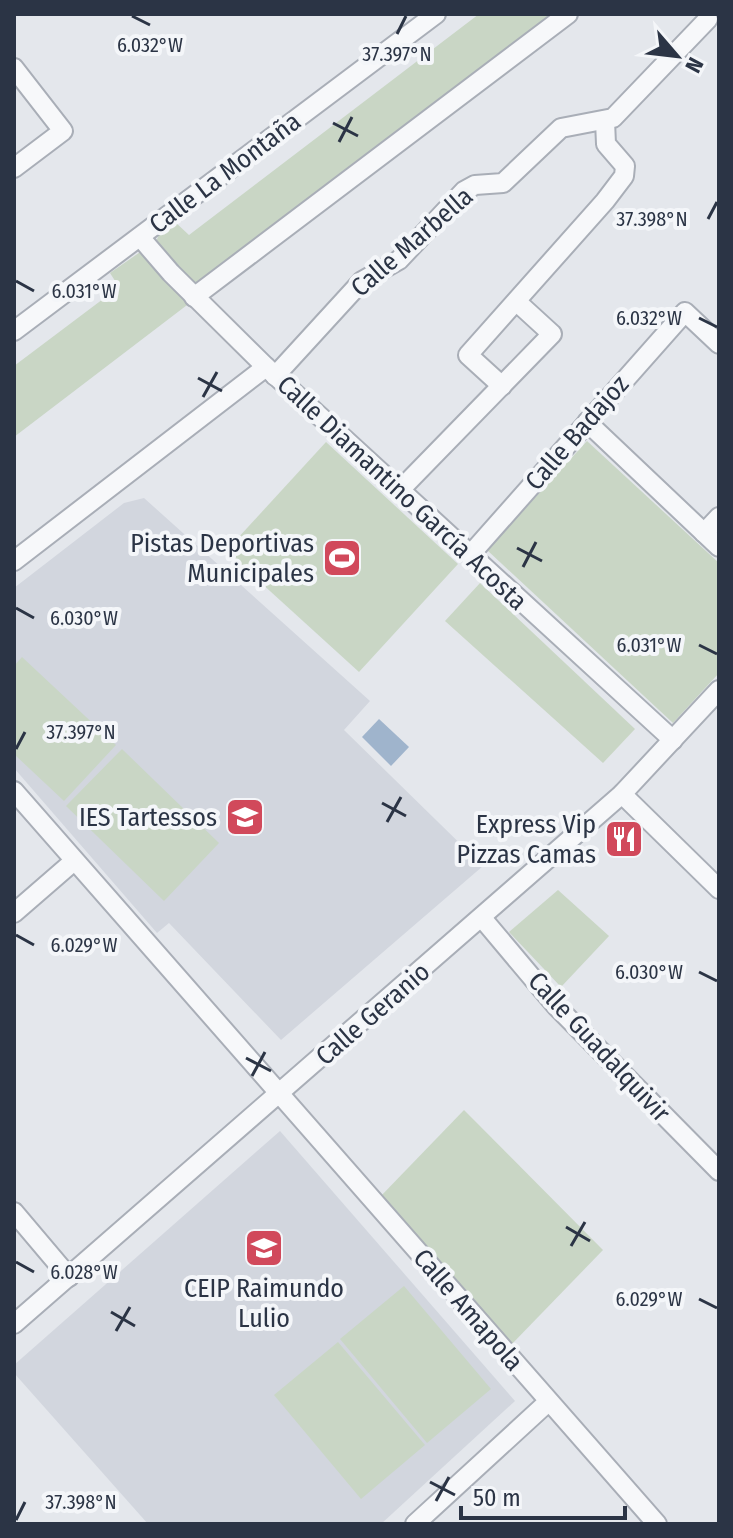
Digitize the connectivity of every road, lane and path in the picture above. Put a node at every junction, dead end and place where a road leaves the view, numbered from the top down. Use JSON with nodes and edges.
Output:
{"nodes":[{"id":1,"x":436,"y":14,"type":"edge"},
{"id":2,"x":568,"y":14,"type":"edge"},
{"id":3,"x":710,"y":20,"type":"edge"},
{"id":4,"x":14,"y":68,"type":"edge"},
{"id":5,"x":605,"y":121,"type":"junction"},
{"id":6,"x":14,"y":168,"type":"edge"},
{"id":7,"x":140,"y":237,"type":"junction"},
{"id":8,"x":194,"y":297,"type":"junction"},
{"id":9,"x":517,"y":302,"type":"junction"},
{"id":10,"x":14,"y":331,"type":"edge"},
{"id":11,"x":719,"y":344,"type":"edge"},
{"id":12,"x":270,"y":372,"type":"junction"},
{"id":13,"x":502,"y":386,"type":"junction"},
{"id":14,"x":587,"y":422,"type":"junction"},
{"id":15,"x":399,"y":491,"type":"junction"},
{"id":16,"x":719,"y":517,"type":"edge"},
{"id":17,"x":704,"y":533,"type":"junction"},
{"id":18,"x":719,"y":547,"type":"edge"},
{"id":19,"x":470,"y":555,"type":"junction"},
{"id":20,"x":14,"y":561,"type":"edge"},
{"id":21,"x":719,"y":690,"type":"edge"},
{"id":22,"x":673,"y":740,"type":"junction"},
{"id":23,"x":14,"y":791,"type":"edge"},
{"id":24,"x":622,"y":794,"type":"junction"},
{"id":25,"x":74,"y":861,"type":"junction"},
{"id":26,"x":719,"y":889,"type":"edge"},
{"id":27,"x":14,"y":913,"type":"edge"},
{"id":28,"x":482,"y":918,"type":"junction"},
{"id":29,"x":279,"y":1095,"type":"junction"},
{"id":30,"x":719,"y":1171,"type":"edge"},
{"id":31,"x":14,"y":1212,"type":"edge"},
{"id":32,"x":69,"y":1277,"type":"junction"},
{"id":33,"x":14,"y":1324,"type":"edge"},
{"id":34,"x":548,"y":1402,"type":"junction"},
{"id":35,"x":415,"y":1524,"type":"edge"},
{"id":36,"x":657,"y":1524,"type":"edge"}],
"edges":[{"from":1,"to":7,"type":"street","name":"Calle La Montaña"},
{"from":2,"to":8,"type":"street"},
{"from":3,"to":5,"type":"street","name":"Calle Marbella"},
{"from":4,"to":6,"type":"street"},
{"from":5,"to":9,"type":"street"},
{"from":5,"to":12,"type":"street","name":"Calle Marbella"},
{"from":7,"to":8,"type":"street","name":"Calle Diamantino García Acosta"},
{"from":7,"to":10,"type":"street","name":"Calle La Montaña"},
{"from":8,"to":12,"type":"street","name":"Calle Diamantino García Acosta"},
{"from":9,"to":13,"type":"street"},
{"from":9,"to":13,"type":"street"},
{"from":11,"to":14,"type":"street","name":"Calle Badajoz"},
{"from":12,"to":15,"type":"street","name":"Calle Diamantino García Acosta"},
{"from":12,"to":20,"type":"street","name":"Calle Marbella"},
{"from":13,"to":15,"type":"street"},
{"from":14,"to":17,"type":"street"},
{"from":14,"to":19,"type":"street","name":"Calle Badajoz"},
{"from":15,"to":19,"type":"street","name":"Calle Diamantino García Acosta"},
{"from":16,"to":17,"type":"street"},
{"from":17,"to":18,"type":"street"},
{"from":19,"to":22,"type":"street","name":"Calle Diamantino García Acosta"},
{"from":21,"to":22,"type":"street","name":"Calle Geranio"},
{"from":22,"to":24,"type":"street","name":"Calle Geranio"},
{"from":23,"to":25,"type":"street","name":"Calle Amapola"},
{"from":24,"to":26,"type":"street"},
{"from":24,"to":28,"type":"street","name":"Calle Geranio"},
{"from":25,"to":27,"type":"street"},
{"from":25,"to":29,"type":"street","name":"Calle Amapola"},
{"from":28,"to":29,"type":"street","name":"Calle Geranio"},
{"from":28,"to":30,"type":"street","name":"Calle Guadalquivir"},
{"from":29,"to":32,"type":"street","name":"Calle Geranio"},
{"from":29,"to":34,"type":"street","name":"Calle Amapola"},
{"from":31,"to":32,"type":"street"},
{"from":32,"to":33,"type":"street","name":"Calle Geranio"},
{"from":34,"to":35,"type":"street"},
{"from":34,"to":36,"type":"street","name":"Calle Amapola"}]}
